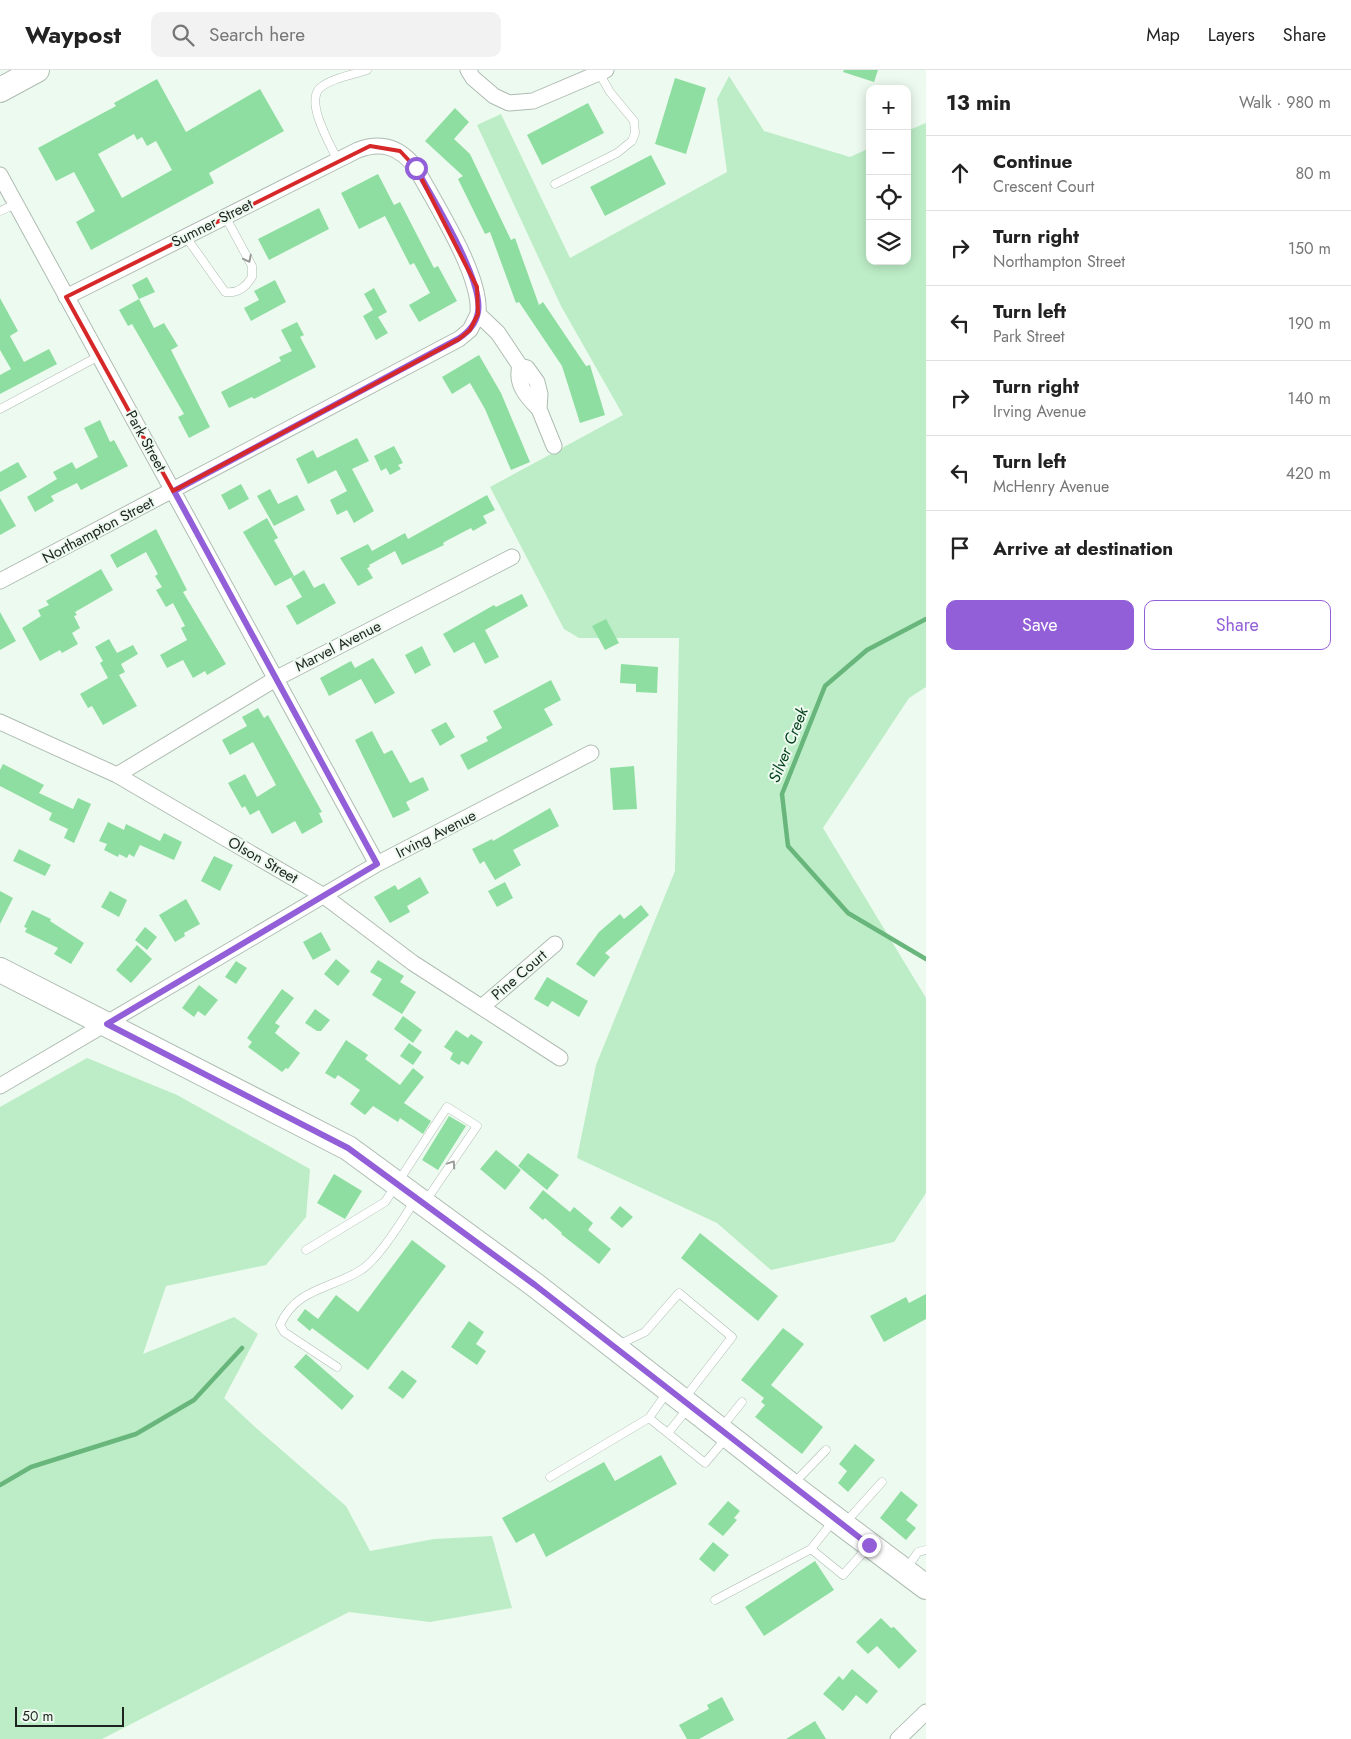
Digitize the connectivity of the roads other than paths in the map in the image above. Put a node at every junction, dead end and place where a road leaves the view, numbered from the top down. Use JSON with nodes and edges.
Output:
{"nodes":[{"id":1,"x":37,"y":70,"type":"edge"},
{"id":2,"x":367,"y":70,"type":"edge"},
{"id":3,"x":468,"y":70,"type":"edge"},
{"id":4,"x":603,"y":71,"type":"edge"},
{"id":5,"x":0,"y":90,"type":"edge"},
{"id":6,"x":337,"y":160,"type":"junction"},
{"id":7,"x":0,"y":175,"type":"edge"},
{"id":8,"x":555,"y":184,"type":"dead end"},
{"id":9,"x":16,"y":204,"type":"junction"},
{"id":10,"x":0,"y":211,"type":"edge"},
{"id":11,"x":225,"y":216,"type":"junction"},
{"id":12,"x":186,"y":237,"type":"junction"},
{"id":13,"x":66,"y":298,"type":"junction"},
{"id":14,"x":478,"y":314,"type":"junction"},
{"id":15,"x":99,"y":356,"type":"junction"},
{"id":16,"x":0,"y":409,"type":"edge"},
{"id":17,"x":554,"y":446,"type":"dead end"},
{"id":18,"x":174,"y":491,"type":"junction"},
{"id":19,"x":512,"y":557,"type":"dead end"},
{"id":20,"x":0,"y":581,"type":"edge"},
{"id":21,"x":277,"y":678,"type":"junction"},
{"id":22,"x":0,"y":722,"type":"edge"},
{"id":23,"x":591,"y":753,"type":"dead end"},
{"id":24,"x":117,"y":774,"type":"junction"},
{"id":25,"x":377,"y":864,"type":"junction"},
{"id":26,"x":324,"y":896,"type":"junction"},
{"id":27,"x":555,"y":944,"type":"dead end"},
{"id":28,"x":0,"y":970,"type":"edge"},
{"id":29,"x":483,"y":1006,"type":"junction"},
{"id":30,"x":107,"y":1024,"type":"junction"},
{"id":31,"x":560,"y":1058,"type":"dead end"},
{"id":32,"x":0,"y":1086,"type":"edge"},
{"id":33,"x":397,"y":1184,"type":"junction"},
{"id":34,"x":420,"y":1201,"type":"junction"},
{"id":35,"x":306,"y":1250,"type":"dead end"},
{"id":36,"x":614,"y":1347,"type":"junction"},
{"id":37,"x":337,"y":1366,"type":"dead end"},
{"id":38,"x":680,"y":1399,"type":"junction"},
{"id":39,"x":742,"y":1402,"type":"dead end"},
{"id":40,"x":649,"y":1418,"type":"junction"},
{"id":41,"x":668,"y":1433,"type":"junction"},
{"id":42,"x":724,"y":1433,"type":"junction"},
{"id":43,"x":826,"y":1450,"type":"dead end"},
{"id":44,"x":550,"y":1477,"type":"dead end"},
{"id":45,"x":882,"y":1482,"type":"dead end"},
{"id":46,"x":791,"y":1486,"type":"junction"},
{"id":47,"x":839,"y":1523,"type":"junction"},
{"id":48,"x":869,"y":1545,"type":"junction"},
{"id":49,"x":811,"y":1548,"type":"junction"},
{"id":50,"x":926,"y":1550,"type":"edge"},
{"id":51,"x":904,"y":1572,"type":"junction"},
{"id":52,"x":926,"y":1587,"type":"edge"},
{"id":53,"x":715,"y":1600,"type":"dead end"},
{"id":54,"x":926,"y":1712,"type":"edge"},
{"id":55,"x":898,"y":1739,"type":"edge"}],
"edges":[{"from":1,"to":5,"type":"main road"},
{"from":2,"to":6,"type":"lane"},
{"from":3,"to":4,"type":"street"},
{"from":4,"to":8,"type":"lane"},
{"from":6,"to":11,"type":"street","name":"Sumner Street"},
{"from":6,"to":14,"type":"street","name":"Sumner Street"},
{"from":7,"to":9,"type":"street","name":"Park Street"},
{"from":9,"to":10,"type":"lane"},
{"from":9,"to":13,"type":"street","name":"Park Street"},
{"from":11,"to":12,"type":"street","name":"Sumner Street"},
{"from":11,"to":12,"type":"lane","one_way":true},
{"from":12,"to":13,"type":"street","name":"Sumner Street"},
{"from":13,"to":15,"type":"street","name":"Park Street"},
{"from":14,"to":17,"type":"street"},
{"from":14,"to":18,"type":"street","name":"Northampton Street"},
{"from":15,"to":16,"type":"lane"},
{"from":15,"to":18,"type":"street","name":"Park Street"},
{"from":18,"to":20,"type":"street","name":"Northampton Street"},
{"from":18,"to":21,"type":"street","name":"Park Street"},
{"from":19,"to":21,"type":"street","name":"Marvel Avenue"},
{"from":21,"to":24,"type":"street","name":"Marvel Avenue"},
{"from":21,"to":25,"type":"street","name":"Park Street"},
{"from":22,"to":24,"type":"street","name":"Olson Street"},
{"from":23,"to":25,"type":"street","name":"Irving Avenue"},
{"from":24,"to":26,"type":"street","name":"Olson Street"},
{"from":25,"to":26,"type":"street","name":"Irving Avenue"},
{"from":26,"to":29,"type":"street","name":"Olson Street"},
{"from":26,"to":30,"type":"street","name":"Irving Avenue"},
{"from":27,"to":29,"type":"street","name":"Pine Court"},
{"from":28,"to":30,"type":"main road"},
{"from":29,"to":31,"type":"street","name":"Olson Street"},
{"from":30,"to":32,"type":"street","name":"Irving Avenue"},
{"from":30,"to":33,"type":"main road"},
{"from":33,"to":34,"type":"main road"},
{"from":34,"to":33,"type":"lane","one_way":true},
{"from":33,"to":35,"type":"lane"},
{"from":34,"to":36,"type":"main road"},
{"from":34,"to":37,"type":"lane"},
{"from":36,"to":38,"type":"main road"},
{"from":36,"to":38,"type":"lane"},
{"from":38,"to":40,"type":"lane"},
{"from":38,"to":41,"type":"lane"},
{"from":38,"to":42,"type":"main road"},
{"from":39,"to":42,"type":"lane"},
{"from":40,"to":41,"type":"lane"},
{"from":40,"to":44,"type":"lane"},
{"from":41,"to":42,"type":"lane"},
{"from":42,"to":46,"type":"main road"},
{"from":43,"to":46,"type":"lane"},
{"from":45,"to":47,"type":"lane"},
{"from":46,"to":47,"type":"main road"},
{"from":47,"to":48,"type":"main road"},
{"from":47,"to":49,"type":"lane"},
{"from":48,"to":49,"type":"lane"},
{"from":48,"to":51,"type":"main road"},
{"from":49,"to":53,"type":"lane"},
{"from":50,"to":51,"type":"lane"},
{"from":51,"to":52,"type":"main road"},
{"from":54,"to":55,"type":"street"}]}
